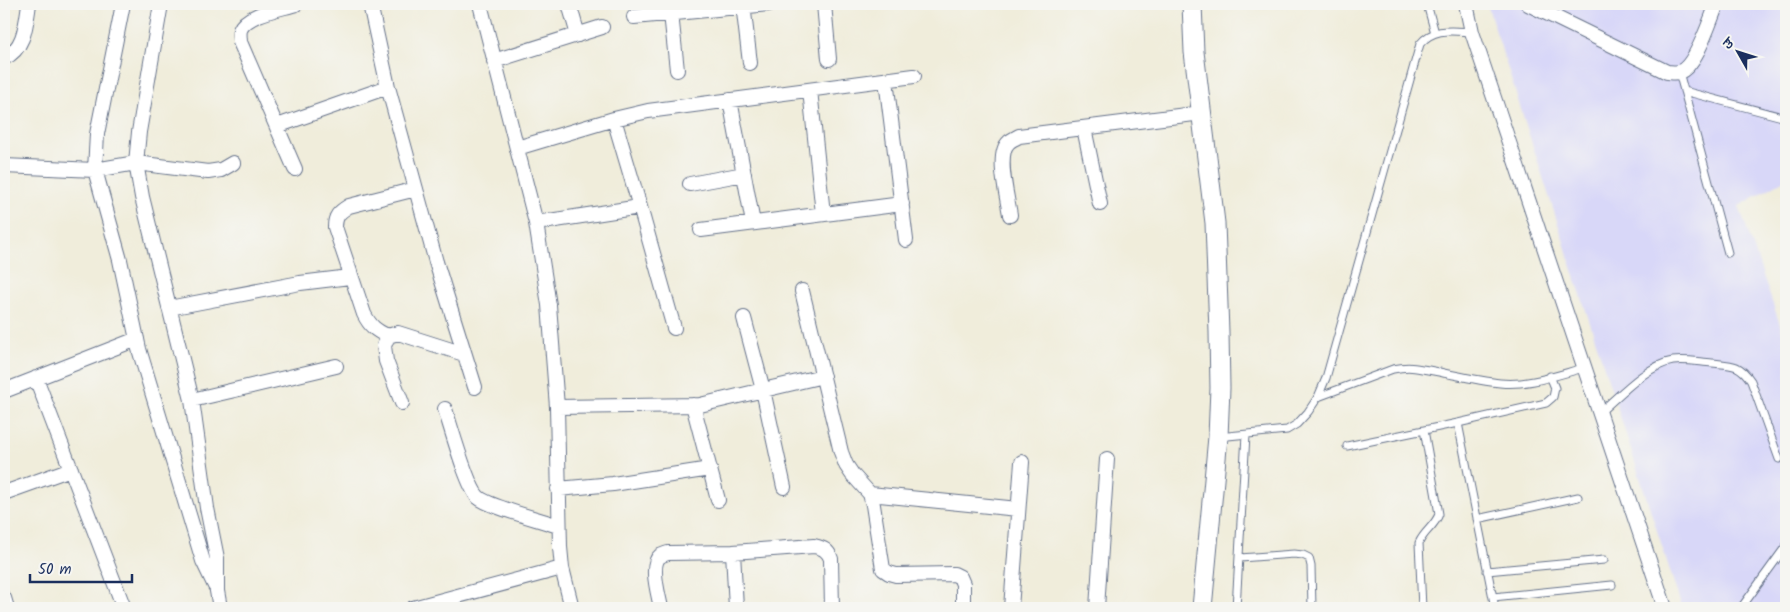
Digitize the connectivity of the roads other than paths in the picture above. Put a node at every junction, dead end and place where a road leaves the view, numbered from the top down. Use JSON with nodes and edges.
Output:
{"nodes":[{"id":1,"x":29,"y":4,"type":"edge"},
{"id":2,"x":123,"y":4,"type":"edge"},
{"id":3,"x":161,"y":4,"type":"edge"},
{"id":4,"x":296,"y":4,"type":"edge"},
{"id":5,"x":370,"y":4,"type":"edge"},
{"id":6,"x":480,"y":4,"type":"edge"},
{"id":7,"x":569,"y":4,"type":"edge"},
{"id":8,"x":769,"y":4,"type":"edge"},
{"id":9,"x":824,"y":4,"type":"edge"},
{"id":10,"x":1192,"y":4,"type":"edge"},
{"id":11,"x":1427,"y":4,"type":"edge"},
{"id":12,"x":1466,"y":4,"type":"edge"},
{"id":13,"x":1528,"y":4,"type":"edge"},
{"id":14,"x":1717,"y":4,"type":"edge"},
{"id":15,"x":743,"y":5,"type":"edge"},
{"id":16,"x":671,"y":8,"type":"edge"},
{"id":17,"x":634,"y":17,"type":"dead end"},
{"id":18,"x":602,"y":27,"type":"dead end"},
{"id":19,"x":1435,"y":32,"type":"junction"},
{"id":20,"x":1472,"y":32,"type":"junction"},
{"id":21,"x":578,"y":35,"type":"junction"},
{"id":22,"x":4,"y":58,"type":"edge"},
{"id":23,"x":829,"y":59,"type":"dead end"},
{"id":24,"x":494,"y":61,"type":"junction"},
{"id":25,"x":750,"y":63,"type":"dead end"},
{"id":26,"x":677,"y":70,"type":"dead end"},
{"id":27,"x":1679,"y":72,"type":"junction"},
{"id":28,"x":914,"y":76,"type":"dead end"},
{"id":29,"x":886,"y":80,"type":"junction"},
{"id":30,"x":388,"y":87,"type":"junction"},
{"id":31,"x":810,"y":90,"type":"junction"},
{"id":32,"x":1684,"y":91,"type":"junction"},
{"id":33,"x":730,"y":100,"type":"junction"},
{"id":34,"x":1202,"y":113,"type":"junction"},
{"id":35,"x":1786,"y":118,"type":"edge"},
{"id":36,"x":614,"y":119,"type":"junction"},
{"id":37,"x":277,"y":126,"type":"junction"},
{"id":38,"x":1084,"y":128,"type":"junction"},
{"id":39,"x":517,"y":148,"type":"junction"},
{"id":40,"x":136,"y":164,"type":"junction"},
{"id":41,"x":233,"y":164,"type":"dead end"},
{"id":42,"x":4,"y":166,"type":"edge"},
{"id":43,"x":295,"y":169,"type":"dead end"},
{"id":44,"x":95,"y":170,"type":"junction"},
{"id":45,"x":744,"y":174,"type":"junction"},
{"id":46,"x":690,"y":184,"type":"dead end"},
{"id":47,"x":416,"y":189,"type":"junction"},
{"id":48,"x":902,"y":204,"type":"junction"},
{"id":49,"x":1100,"y":204,"type":"dead end"},
{"id":50,"x":640,"y":207,"type":"junction"},
{"id":51,"x":823,"y":214,"type":"junction"},
{"id":52,"x":1010,"y":216,"type":"dead end"},
{"id":53,"x":536,"y":223,"type":"junction"},
{"id":54,"x":753,"y":223,"type":"junction"},
{"id":55,"x":701,"y":230,"type":"dead end"},
{"id":56,"x":906,"y":240,"type":"dead end"},
{"id":57,"x":1728,"y":253,"type":"dead end"},
{"id":58,"x":350,"y":277,"type":"junction"},
{"id":59,"x":802,"y":291,"type":"dead end"},
{"id":60,"x":170,"y":308,"type":"junction"},
{"id":61,"x":744,"y":318,"type":"dead end"},
{"id":62,"x":674,"y":328,"type":"dead end"},
{"id":63,"x":388,"y":336,"type":"junction"},
{"id":64,"x":137,"y":339,"type":"junction"},
{"id":65,"x":464,"y":354,"type":"junction"},
{"id":66,"x":336,"y":366,"type":"dead end"},
{"id":67,"x":1584,"y":368,"type":"junction"},
{"id":68,"x":823,"y":376,"type":"junction"},
{"id":69,"x":1550,"y":376,"type":"junction"},
{"id":70,"x":36,"y":378,"type":"junction"},
{"id":71,"x":475,"y":386,"type":"dead end"},
{"id":72,"x":763,"y":390,"type":"junction"},
{"id":73,"x":4,"y":391,"type":"edge"},
{"id":74,"x":1318,"y":397,"type":"junction"},
{"id":75,"x":192,"y":400,"type":"junction"},
{"id":76,"x":402,"y":403,"type":"dead end"},
{"id":77,"x":693,"y":405,"type":"junction"},
{"id":78,"x":556,"y":408,"type":"junction"},
{"id":79,"x":445,"y":409,"type":"dead end"},
{"id":80,"x":1599,"y":413,"type":"junction"},
{"id":81,"x":1458,"y":423,"type":"junction"},
{"id":82,"x":1424,"y":430,"type":"junction"},
{"id":83,"x":1246,"y":435,"type":"junction"},
{"id":84,"x":1218,"y":437,"type":"junction"},
{"id":85,"x":1347,"y":446,"type":"dead end"},
{"id":86,"x":1107,"y":459,"type":"dead end"},
{"id":87,"x":1779,"y":459,"type":"dead end"},
{"id":88,"x":1022,"y":462,"type":"dead end"},
{"id":89,"x":71,"y":469,"type":"junction"},
{"id":90,"x":710,"y":469,"type":"junction"},
{"id":91,"x":784,"y":487,"type":"dead end"},
{"id":92,"x":558,"y":489,"type":"junction"},
{"id":93,"x":4,"y":493,"type":"edge"},
{"id":94,"x":870,"y":494,"type":"junction"},
{"id":95,"x":1578,"y":497,"type":"dead end"},
{"id":96,"x":718,"y":500,"type":"dead end"},
{"id":97,"x":1018,"y":509,"type":"junction"},
{"id":98,"x":1477,"y":519,"type":"junction"},
{"id":99,"x":558,"y":526,"type":"junction"},
{"id":100,"x":1786,"y":546,"type":"edge"},
{"id":101,"x":734,"y":552,"type":"junction"},
{"id":102,"x":1240,"y":558,"type":"junction"},
{"id":103,"x":1604,"y":560,"type":"dead end"},
{"id":104,"x":562,"y":568,"type":"junction"},
{"id":105,"x":1487,"y":571,"type":"junction"},
{"id":106,"x":1612,"y":585,"type":"dead end"},
{"id":107,"x":217,"y":591,"type":"junction"},
{"id":108,"x":1492,"y":597,"type":"junction"},
{"id":109,"x":4,"y":598,"type":"edge"},
{"id":110,"x":7,"y":608,"type":"edge"},
{"id":111,"x":124,"y":608,"type":"edge"},
{"id":112,"x":220,"y":608,"type":"edge"},
{"id":113,"x":413,"y":608,"type":"edge"},
{"id":114,"x":572,"y":608,"type":"edge"},
{"id":115,"x":661,"y":608,"type":"edge"},
{"id":116,"x":736,"y":608,"type":"edge"},
{"id":117,"x":832,"y":608,"type":"edge"},
{"id":118,"x":963,"y":608,"type":"edge"},
{"id":119,"x":1011,"y":608,"type":"edge"},
{"id":120,"x":1097,"y":608,"type":"edge"},
{"id":121,"x":1202,"y":608,"type":"edge"},
{"id":122,"x":1236,"y":608,"type":"edge"},
{"id":123,"x":1312,"y":608,"type":"edge"},
{"id":124,"x":1422,"y":608,"type":"edge"},
{"id":125,"x":1495,"y":608,"type":"edge"},
{"id":126,"x":1665,"y":608,"type":"edge"},
{"id":127,"x":1741,"y":608,"type":"edge"}],
"edges":[{"from":1,"to":22,"type":"street"},
{"from":2,"to":44,"type":"street"},
{"from":3,"to":40,"type":"street"},
{"from":4,"to":37,"type":"street"},
{"from":5,"to":30,"type":"street"},
{"from":6,"to":24,"type":"street"},
{"from":7,"to":21,"type":"street"},
{"from":8,"to":15,"type":"street"},
{"from":9,"to":23,"type":"street"},
{"from":10,"to":34,"type":"street"},
{"from":11,"to":19,"type":"lane"},
{"from":12,"to":20,"type":"street"},
{"from":13,"to":27,"type":"street"},
{"from":14,"to":27,"type":"street"},
{"from":15,"to":16,"type":"street"},
{"from":15,"to":25,"type":"street"},
{"from":16,"to":17,"type":"street"},
{"from":16,"to":26,"type":"street"},
{"from":18,"to":21,"type":"street"},
{"from":19,"to":20,"type":"lane"},
{"from":19,"to":74,"type":"lane"},
{"from":20,"to":67,"type":"street"},
{"from":21,"to":24,"type":"street"},
{"from":24,"to":39,"type":"street"},
{"from":27,"to":32,"type":"lane"},
{"from":28,"to":29,"type":"street"},
{"from":29,"to":31,"type":"street"},
{"from":29,"to":48,"type":"street"},
{"from":30,"to":37,"type":"street"},
{"from":30,"to":47,"type":"street"},
{"from":31,"to":33,"type":"street"},
{"from":31,"to":51,"type":"street"},
{"from":32,"to":35,"type":"lane"},
{"from":32,"to":57,"type":"lane"},
{"from":33,"to":36,"type":"street"},
{"from":33,"to":45,"type":"street"},
{"from":34,"to":38,"type":"street"},
{"from":34,"to":84,"type":"street"},
{"from":36,"to":39,"type":"street"},
{"from":36,"to":50,"type":"street"},
{"from":37,"to":43,"type":"street"},
{"from":38,"to":49,"type":"street"},
{"from":38,"to":52,"type":"street"},
{"from":39,"to":53,"type":"street"},
{"from":40,"to":41,"type":"street"},
{"from":40,"to":44,"type":"street"},
{"from":40,"to":60,"type":"street"},
{"from":42,"to":44,"type":"street"},
{"from":44,"to":64,"type":"street"},
{"from":45,"to":46,"type":"street"},
{"from":45,"to":54,"type":"street"},
{"from":47,"to":58,"type":"street"},
{"from":47,"to":65,"type":"street"},
{"from":48,"to":51,"type":"street"},
{"from":48,"to":56,"type":"street"},
{"from":50,"to":53,"type":"street"},
{"from":50,"to":62,"type":"street"},
{"from":51,"to":54,"type":"street"},
{"from":53,"to":78,"type":"street"},
{"from":54,"to":55,"type":"street"},
{"from":58,"to":60,"type":"street"},
{"from":58,"to":63,"type":"street"},
{"from":59,"to":68,"type":"street"},
{"from":60,"to":75,"type":"street"},
{"from":61,"to":72,"type":"street"},
{"from":63,"to":65,"type":"street"},
{"from":63,"to":76,"type":"street"},
{"from":64,"to":70,"type":"street"},
{"from":64,"to":107,"type":"street"},
{"from":65,"to":71,"type":"street"},
{"from":66,"to":75,"type":"street"},
{"from":67,"to":69,"type":"lane"},
{"from":67,"to":80,"type":"street"},
{"from":68,"to":72,"type":"street"},
{"from":68,"to":94,"type":"street"},
{"from":69,"to":74,"type":"lane"},
{"from":69,"to":81,"type":"lane"},
{"from":70,"to":73,"type":"street"},
{"from":70,"to":89,"type":"street"},
{"from":72,"to":77,"type":"street"},
{"from":72,"to":91,"type":"street"},
{"from":74,"to":83,"type":"lane"},
{"from":75,"to":107,"type":"street"},
{"from":77,"to":78,"type":"street"},
{"from":77,"to":90,"type":"street"},
{"from":78,"to":92,"type":"street"},
{"from":79,"to":99,"type":"street"},
{"from":80,"to":87,"type":"lane"},
{"from":80,"to":126,"type":"street"},
{"from":81,"to":82,"type":"lane"},
{"from":81,"to":98,"type":"lane"},
{"from":82,"to":85,"type":"lane"},
{"from":82,"to":124,"type":"lane"},
{"from":83,"to":84,"type":"lane"},
{"from":83,"to":102,"type":"lane"},
{"from":84,"to":121,"type":"street"},
{"from":86,"to":120,"type":"street"},
{"from":88,"to":97,"type":"street"},
{"from":89,"to":93,"type":"street"},
{"from":89,"to":111,"type":"street"},
{"from":90,"to":92,"type":"street"},
{"from":90,"to":96,"type":"street"},
{"from":92,"to":99,"type":"street"},
{"from":94,"to":97,"type":"street"},
{"from":94,"to":118,"type":"street"},
{"from":95,"to":98,"type":"lane"},
{"from":97,"to":119,"type":"street"},
{"from":98,"to":105,"type":"lane"},
{"from":99,"to":104,"type":"street"},
{"from":100,"to":127,"type":"lane"},
{"from":101,"to":115,"type":"street"},
{"from":101,"to":116,"type":"street"},
{"from":101,"to":117,"type":"street"},
{"from":102,"to":122,"type":"lane"},
{"from":102,"to":123,"type":"lane"},
{"from":103,"to":105,"type":"lane"},
{"from":104,"to":113,"type":"street"},
{"from":104,"to":114,"type":"street"},
{"from":105,"to":108,"type":"lane"},
{"from":106,"to":108,"type":"lane"},
{"from":107,"to":112,"type":"street"},
{"from":108,"to":125,"type":"lane"},
{"from":109,"to":110,"type":"street"}]}
